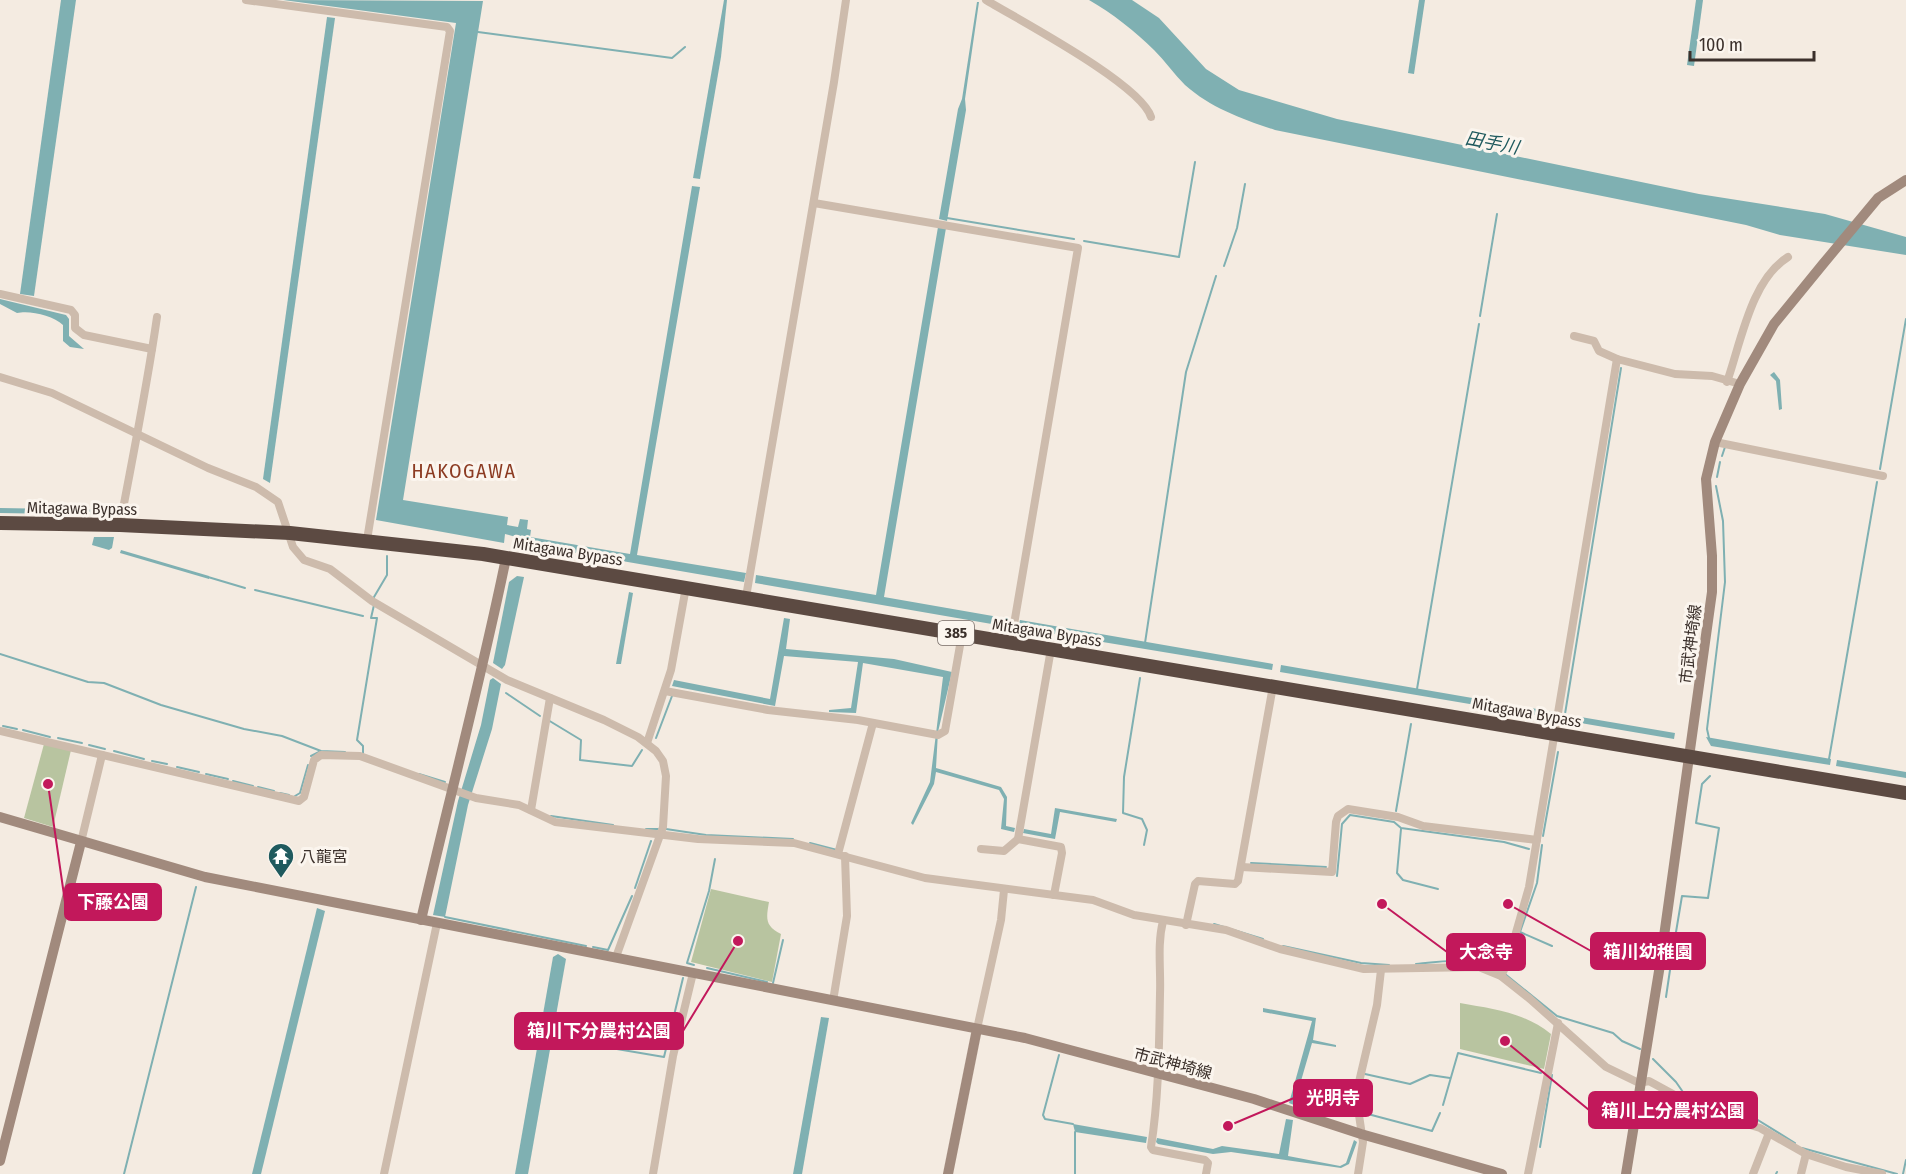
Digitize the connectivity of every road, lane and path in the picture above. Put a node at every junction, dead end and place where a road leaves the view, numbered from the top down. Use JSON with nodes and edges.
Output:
{"nodes":[{"id":1,"x":246,"y":0,"type":"edge"},
{"id":2,"x":846,"y":0,"type":"edge"},
{"id":3,"x":986,"y":0,"type":"edge"},
{"id":4,"x":1151,"y":117,"type":"dead end"},
{"id":5,"x":1906,"y":180,"type":"edge"},
{"id":6,"x":814,"y":202,"type":"junction"},
{"id":7,"x":1788,"y":257,"type":"dead end"},
{"id":8,"x":0,"y":294,"type":"edge"},
{"id":9,"x":157,"y":317,"type":"dead end"},
{"id":10,"x":1574,"y":336,"type":"dead end"},
{"id":11,"x":152,"y":349,"type":"junction"},
{"id":12,"x":1617,"y":359,"type":"junction"},
{"id":13,"x":0,"y":377,"type":"edge"},
{"id":14,"x":1727,"y":382,"type":"junction"},
{"id":15,"x":1740,"y":384,"type":"junction"},
{"id":16,"x":138,"y":432,"type":"junction"},
{"id":17,"x":1715,"y":442,"type":"junction"},
{"id":18,"x":1883,"y":476,"type":"dead end"},
{"id":19,"x":0,"y":523,"type":"edge"},
{"id":20,"x":120,"y":525,"type":"junction"},
{"id":21,"x":290,"y":533,"type":"junction"},
{"id":22,"x":368,"y":540,"type":"junction"},
{"id":23,"x":506,"y":558,"type":"junction"},
{"id":24,"x":686,"y":587,"type":"junction"},
{"id":25,"x":747,"y":597,"type":"junction"},
{"id":26,"x":962,"y":634,"type":"junction"},
{"id":27,"x":1011,"y":642,"type":"junction"},
{"id":28,"x":1051,"y":649,"type":"junction"},
{"id":29,"x":484,"y":667,"type":"junction"},
{"id":30,"x":1273,"y":686,"type":"junction"},
{"id":31,"x":665,"y":691,"type":"junction"},
{"id":32,"x":550,"y":698,"type":"junction"},
{"id":33,"x":873,"y":723,"type":"junction"},
{"id":34,"x":0,"y":731,"type":"edge"},
{"id":35,"x":1555,"y":733,"type":"junction"},
{"id":36,"x":646,"y":743,"type":"junction"},
{"id":37,"x":102,"y":755,"type":"junction"},
{"id":38,"x":1690,"y":756,"type":"junction"},
{"id":39,"x":455,"y":790,"type":"junction"},
{"id":40,"x":1906,"y":793,"type":"edge"},
{"id":41,"x":531,"y":810,"type":"junction"},
{"id":42,"x":0,"y":817,"type":"edge"},
{"id":43,"x":661,"y":834,"type":"junction"},
{"id":44,"x":1018,"y":839,"type":"junction"},
{"id":45,"x":1537,"y":840,"type":"junction"},
{"id":46,"x":81,"y":842,"type":"junction"},
{"id":47,"x":981,"y":849,"type":"dead end"},
{"id":48,"x":841,"y":853,"type":"junction"},
{"id":49,"x":1242,"y":867,"type":"junction"},
{"id":50,"x":1004,"y":890,"type":"junction"},
{"id":51,"x":1055,"y":892,"type":"junction"},
{"id":52,"x":421,"y":920,"type":"junction"},
{"id":53,"x":1163,"y":921,"type":"junction"},
{"id":54,"x":1187,"y":921,"type":"junction"},
{"id":55,"x":437,"y":923,"type":"junction"},
{"id":56,"x":616,"y":957,"type":"junction"},
{"id":57,"x":1382,"y":970,"type":"junction"},
{"id":58,"x":693,"y":973,"type":"junction"},
{"id":59,"x":1503,"y":973,"type":"junction"},
{"id":60,"x":833,"y":1001,"type":"junction"},
{"id":61,"x":1558,"y":1023,"type":"junction"},
{"id":62,"x":977,"y":1029,"type":"junction"},
{"id":63,"x":1158,"y":1075,"type":"junction"},
{"id":64,"x":1639,"y":1083,"type":"junction"},
{"id":65,"x":1769,"y":1133,"type":"junction"},
{"id":66,"x":1361,"y":1134,"type":"junction"},
{"id":67,"x":1806,"y":1154,"type":"junction"},
{"id":68,"x":0,"y":1161,"type":"edge"},
{"id":69,"x":1845,"y":1170,"type":"edge"},
{"id":70,"x":384,"y":1174,"type":"edge"},
{"id":71,"x":653,"y":1174,"type":"edge"},
{"id":72,"x":948,"y":1174,"type":"edge"},
{"id":73,"x":1206,"y":1174,"type":"edge"},
{"id":74,"x":1358,"y":1174,"type":"edge"},
{"id":75,"x":1502,"y":1174,"type":"edge"},
{"id":76,"x":1528,"y":1174,"type":"edge"},
{"id":77,"x":1626,"y":1174,"type":"edge"},
{"id":78,"x":1753,"y":1174,"type":"edge"},
{"id":79,"x":1801,"y":1174,"type":"edge"},
{"id":80,"x":1882,"y":1174,"type":"edge"}],
"edges":[{"from":1,"to":22,"type":"street"},
{"from":2,"to":6,"type":"street"},
{"from":3,"to":4,"type":"street"},
{"from":5,"to":15,"type":"main road","name":"市武神埼線"},
{"from":6,"to":25,"type":"street"},
{"from":6,"to":27,"type":"street"},
{"from":7,"to":14,"type":"street"},
{"from":8,"to":11,"type":"street"},
{"from":9,"to":11,"type":"street"},
{"from":10,"to":12,"type":"street"},
{"from":11,"to":16,"type":"street"},
{"from":12,"to":14,"type":"street"},
{"from":12,"to":35,"type":"street"},
{"from":13,"to":16,"type":"street"},
{"from":14,"to":15,"type":"street"},
{"from":15,"to":17,"type":"main road","name":"市武神埼線"},
{"from":16,"to":20,"type":"street"},
{"from":16,"to":21,"type":"street"},
{"from":17,"to":18,"type":"street"},
{"from":17,"to":38,"type":"main road","name":"市武神埼線"},
{"from":19,"to":20,"type":"highway","name":"Mitagawa Bypass","number":"385"},
{"from":20,"to":21,"type":"highway","name":"Mitagawa Bypass","number":"385"},
{"from":21,"to":22,"type":"highway","name":"Mitagawa Bypass","number":"385"},
{"from":21,"to":29,"type":"street"},
{"from":22,"to":23,"type":"highway","name":"Mitagawa Bypass","number":"385"},
{"from":23,"to":24,"type":"highway","name":"Mitagawa Bypass","number":"385"},
{"from":23,"to":29,"type":"main road"},
{"from":24,"to":25,"type":"highway","name":"Mitagawa Bypass","number":"385"},
{"from":24,"to":31,"type":"street"},
{"from":25,"to":26,"type":"highway","name":"Mitagawa Bypass","number":"385"},
{"from":26,"to":27,"type":"highway","name":"Mitagawa Bypass","number":"385"},
{"from":26,"to":33,"type":"street"},
{"from":27,"to":28,"type":"highway","name":"Mitagawa Bypass","number":"385"},
{"from":28,"to":30,"type":"highway","name":"Mitagawa Bypass","number":"385"},
{"from":28,"to":44,"type":"street"},
{"from":29,"to":32,"type":"street"},
{"from":29,"to":39,"type":"main road"},
{"from":30,"to":35,"type":"highway","name":"Mitagawa Bypass","number":"385"},
{"from":30,"to":49,"type":"street"},
{"from":31,"to":33,"type":"street"},
{"from":31,"to":36,"type":"street"},
{"from":32,"to":36,"type":"street"},
{"from":32,"to":41,"type":"street"},
{"from":33,"to":48,"type":"street"},
{"from":34,"to":37,"type":"street"},
{"from":35,"to":38,"type":"highway","name":"Mitagawa Bypass","number":"385"},
{"from":35,"to":45,"type":"street"},
{"from":36,"to":43,"type":"street"},
{"from":37,"to":39,"type":"street"},
{"from":37,"to":46,"type":"street"},
{"from":38,"to":40,"type":"highway","name":"Mitagawa Bypass","number":"385"},
{"from":38,"to":64,"type":"main road","name":"市武神埼線"},
{"from":39,"to":41,"type":"street"},
{"from":39,"to":52,"type":"main road"},
{"from":41,"to":43,"type":"street"},
{"from":42,"to":46,"type":"main road","name":"市武神埼線"},
{"from":43,"to":48,"type":"street"},
{"from":43,"to":56,"type":"street"},
{"from":44,"to":47,"type":"street"},
{"from":44,"to":51,"type":"street"},
{"from":45,"to":49,"type":"street"},
{"from":45,"to":59,"type":"street"},
{"from":46,"to":52,"type":"main road","name":"市武神埼線"},
{"from":46,"to":68,"type":"main road"},
{"from":48,"to":50,"type":"street"},
{"from":48,"to":60,"type":"street"},
{"from":49,"to":54,"type":"street"},
{"from":50,"to":51,"type":"street"},
{"from":50,"to":62,"type":"street"},
{"from":51,"to":53,"type":"street"},
{"from":52,"to":55,"type":"main road","name":"市武神埼線"},
{"from":53,"to":54,"type":"street"},
{"from":53,"to":63,"type":"street"},
{"from":54,"to":57,"type":"street"},
{"from":55,"to":56,"type":"main road","name":"市武神埼線"},
{"from":55,"to":70,"type":"street"},
{"from":56,"to":58,"type":"main road","name":"市武神埼線"},
{"from":57,"to":59,"type":"street"},
{"from":57,"to":66,"type":"street"},
{"from":58,"to":60,"type":"main road","name":"市武神埼線"},
{"from":58,"to":71,"type":"street"},
{"from":59,"to":61,"type":"street"},
{"from":60,"to":62,"type":"main road","name":"市武神埼線"},
{"from":61,"to":64,"type":"street"},
{"from":61,"to":76,"type":"street"},
{"from":62,"to":63,"type":"main road","name":"市武神埼線"},
{"from":62,"to":72,"type":"main road"},
{"from":63,"to":66,"type":"main road","name":"市武神埼線"},
{"from":63,"to":73,"type":"street"},
{"from":64,"to":65,"type":"street"},
{"from":64,"to":77,"type":"main road","name":"市武神埼線"},
{"from":65,"to":67,"type":"street"},
{"from":65,"to":78,"type":"street"},
{"from":66,"to":74,"type":"street"},
{"from":66,"to":75,"type":"main road","name":"市武神埼線"},
{"from":67,"to":69,"type":"street"},
{"from":67,"to":79,"type":"street"},
{"from":69,"to":80,"type":"street"}]}
